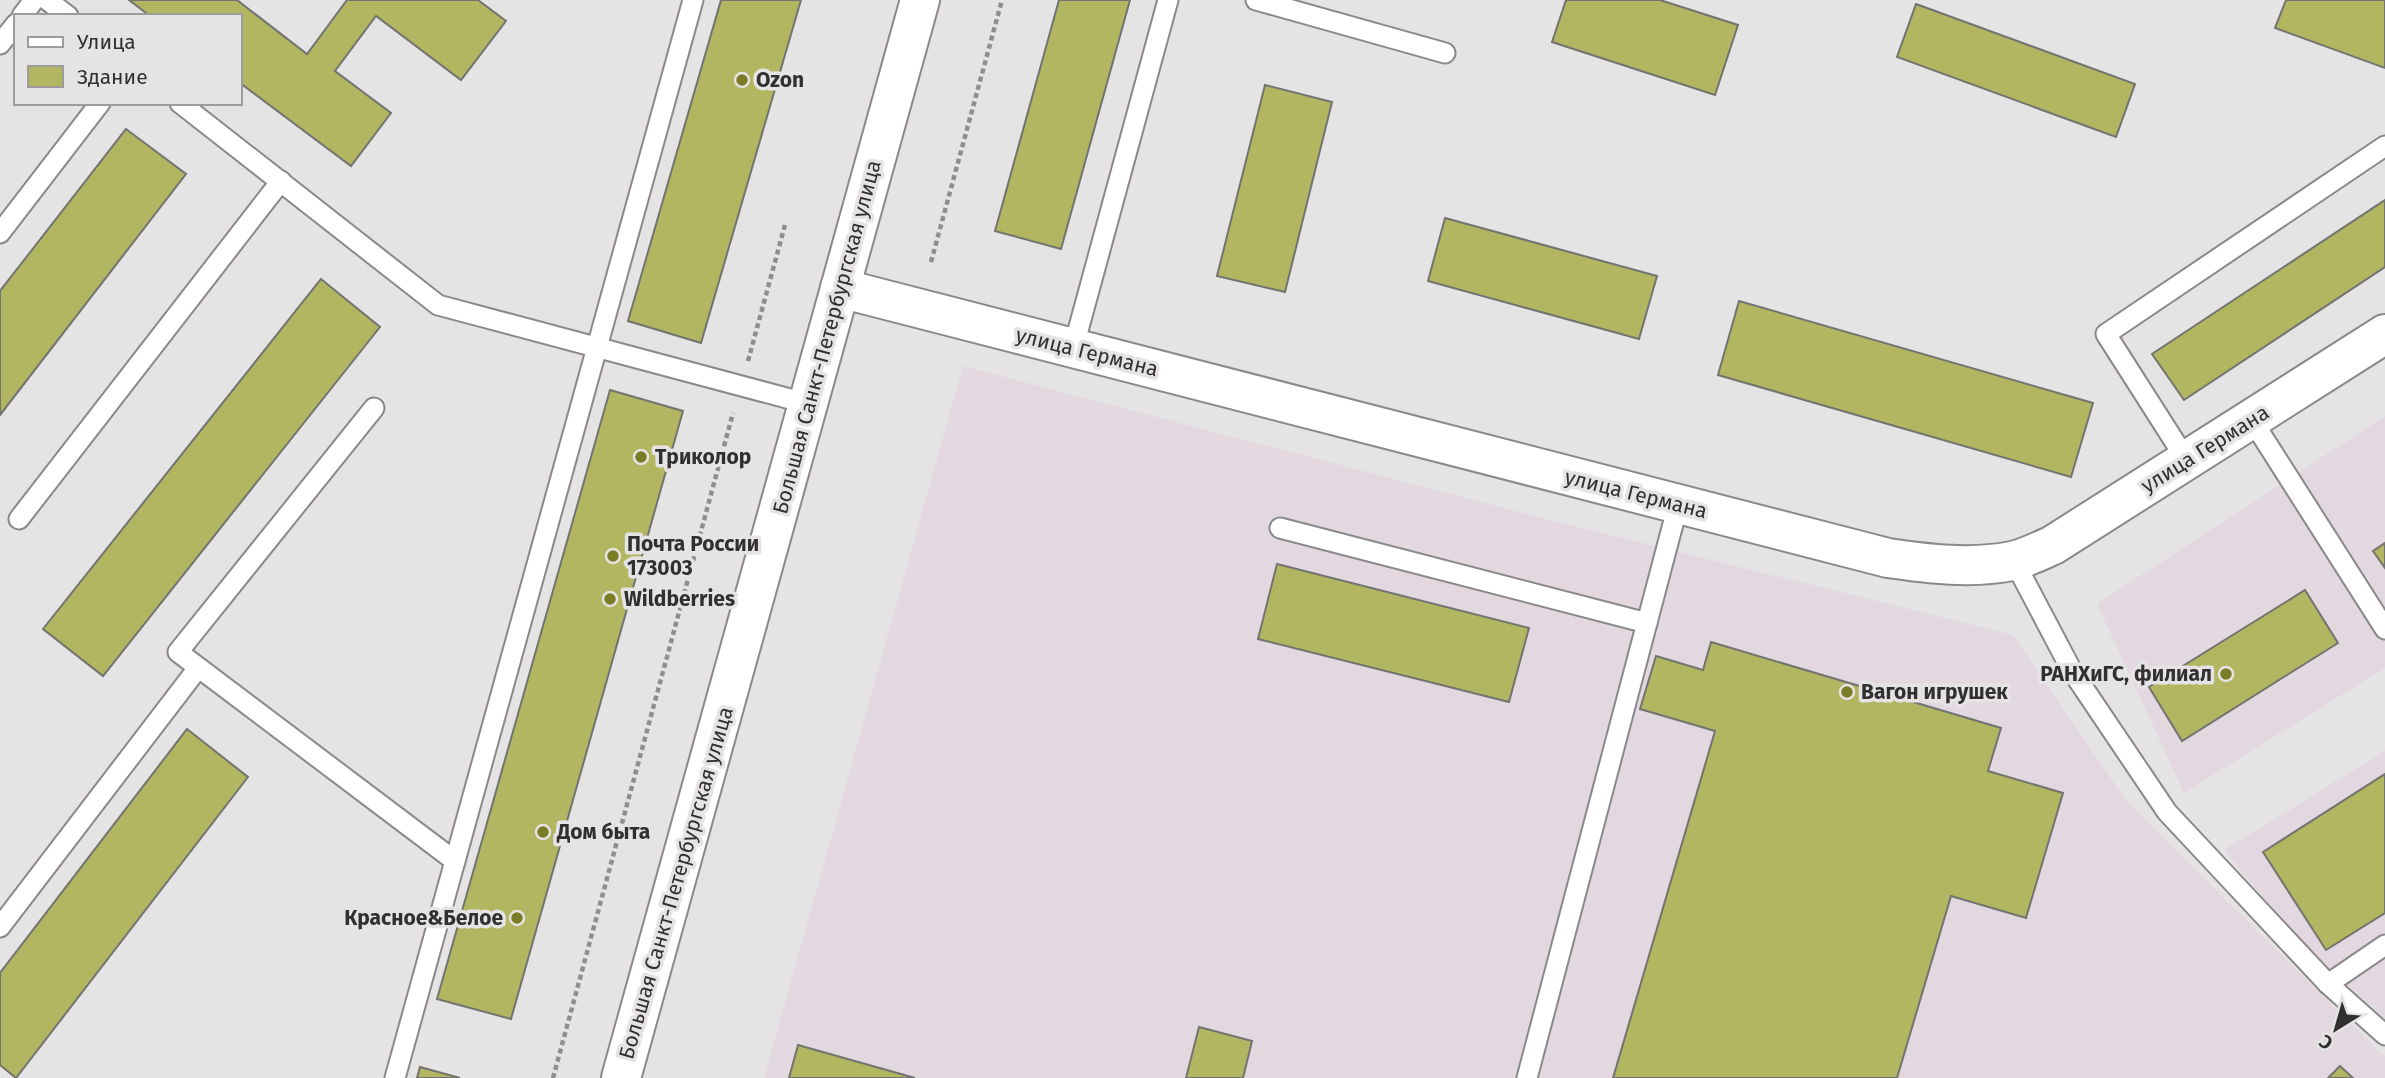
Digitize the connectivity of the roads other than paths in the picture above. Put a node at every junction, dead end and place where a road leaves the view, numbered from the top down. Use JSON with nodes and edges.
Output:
{"nodes":[{"id":1,"x":47,"y":0,"type":"edge"},
{"id":2,"x":693,"y":0,"type":"edge"},
{"id":3,"x":920,"y":0,"type":"edge"},
{"id":4,"x":1168,"y":0,"type":"edge"},
{"id":5,"x":1256,"y":0,"type":"edge"},
{"id":6,"x":65,"y":14,"type":"edge"},
{"id":7,"x":14,"y":26,"type":"edge"},
{"id":8,"x":0,"y":44,"type":"edge"},
{"id":9,"x":1445,"y":53,"type":"dead end"},
{"id":10,"x":98,"y":105,"type":"edge"},
{"id":11,"x":183,"y":105,"type":"edge"},
{"id":12,"x":2385,"y":146,"type":"edge"},
{"id":13,"x":281,"y":181,"type":"junction"},
{"id":14,"x":0,"y":233,"type":"edge"},
{"id":15,"x":840,"y":288,"type":"junction"},
{"id":16,"x":2385,"y":334,"type":"edge"},
{"id":17,"x":595,"y":348,"type":"junction"},
{"id":18,"x":1073,"y":349,"type":"junction"},
{"id":19,"x":809,"y":404,"type":"junction"},
{"id":20,"x":374,"y":408,"type":"dead end"},
{"id":21,"x":2252,"y":420,"type":"junction"},
{"id":22,"x":2187,"y":461,"type":"junction"},
{"id":23,"x":1678,"y":505,"type":"junction"},
{"id":24,"x":19,"y":519,"type":"dead end"},
{"id":25,"x":1280,"y":528,"type":"dead end"},
{"id":26,"x":2014,"y":561,"type":"junction"},
{"id":27,"x":1647,"y":623,"type":"junction"},
{"id":28,"x":2385,"y":629,"type":"edge"},
{"id":29,"x":198,"y":668,"type":"junction"},
{"id":30,"x":455,"y":861,"type":"junction"},
{"id":31,"x":0,"y":927,"type":"edge"},
{"id":32,"x":2385,"y":945,"type":"edge"},
{"id":33,"x":2328,"y":984,"type":"junction"},
{"id":34,"x":2385,"y":1035,"type":"edge"},
{"id":35,"x":395,"y":1078,"type":"edge"},
{"id":36,"x":621,"y":1078,"type":"edge"},
{"id":37,"x":1527,"y":1078,"type":"edge"}],
"edges":[{"from":1,"to":6,"type":"lane"},
{"from":2,"to":17,"type":"lane"},
{"from":3,"to":15,"type":"main road","name":"Большая Санкт-Петербургская улица"},
{"from":4,"to":18,"type":"lane"},
{"from":5,"to":9,"type":"lane"},
{"from":7,"to":8,"type":"lane"},
{"from":10,"to":14,"type":"lane"},
{"from":11,"to":13,"type":"lane"},
{"from":12,"to":22,"type":"lane"},
{"from":13,"to":17,"type":"lane"},
{"from":13,"to":24,"type":"lane"},
{"from":15,"to":18,"type":"main road","name":"улица Германа"},
{"from":15,"to":19,"type":"main road","name":"Большая Санкт-Петербургская улица"},
{"from":16,"to":21,"type":"main road","name":"улица Германа"},
{"from":17,"to":19,"type":"lane"},
{"from":17,"to":30,"type":"lane"},
{"from":18,"to":23,"type":"main road","name":"улица Германа"},
{"from":19,"to":36,"type":"main road","name":"Большая Санкт-Петербургская улица"},
{"from":20,"to":29,"type":"lane"},
{"from":21,"to":22,"type":"main road","name":"улица Германа"},
{"from":21,"to":28,"type":"lane"},
{"from":22,"to":26,"type":"main road","name":"улица Германа"},
{"from":23,"to":26,"type":"main road","name":"улица Германа"},
{"from":23,"to":27,"type":"lane"},
{"from":25,"to":27,"type":"lane"},
{"from":26,"to":33,"type":"lane"},
{"from":27,"to":37,"type":"lane"},
{"from":29,"to":30,"type":"lane"},
{"from":29,"to":31,"type":"lane"},
{"from":30,"to":35,"type":"lane"},
{"from":32,"to":33,"type":"lane"},
{"from":33,"to":34,"type":"lane"}]}
